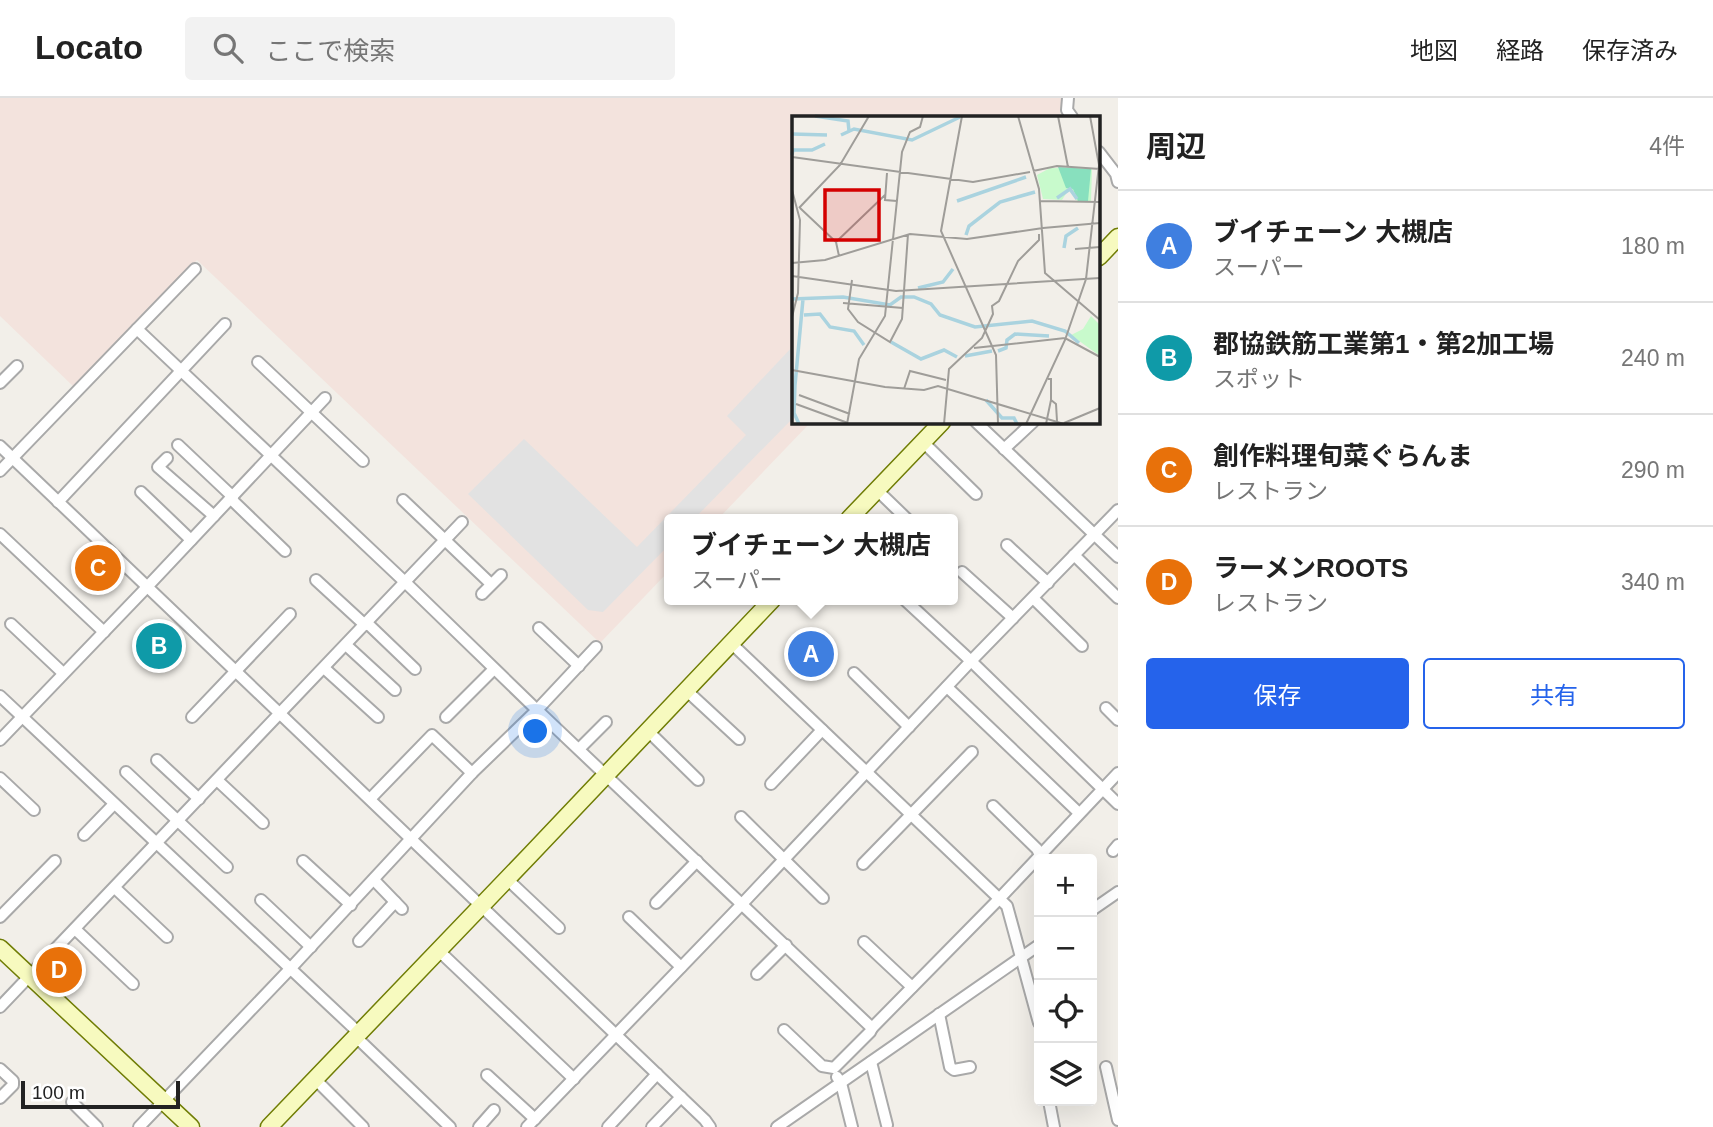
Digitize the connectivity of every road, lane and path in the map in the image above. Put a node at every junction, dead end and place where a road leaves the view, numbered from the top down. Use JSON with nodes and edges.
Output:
{"nodes":[{"id":1,"x":1068,"y":98,"type":"edge"},
{"id":2,"x":1071,"y":116,"type":"edge"},
{"id":3,"x":1100,"y":153,"type":"edge"},
{"id":4,"x":1118,"y":182,"type":"edge"},
{"id":5,"x":1118,"y":237,"type":"edge"},
{"id":6,"x":1100,"y":256,"type":"edge"},
{"id":7,"x":195,"y":269,"type":"dead end"},
{"id":8,"x":225,"y":324,"type":"dead end"},
{"id":9,"x":137,"y":329,"type":"junction"},
{"id":10,"x":258,"y":362,"type":"dead end"},
{"id":11,"x":17,"y":366,"type":"dead end"},
{"id":12,"x":181,"y":371,"type":"junction"},
{"id":13,"x":0,"y":383,"type":"edge"},
{"id":14,"x":325,"y":398,"type":"dead end"},
{"id":15,"x":312,"y":413,"type":"junction"},
{"id":16,"x":940,"y":424,"type":"edge"},
{"id":17,"x":978,"y":424,"type":"edge"},
{"id":18,"x":1031,"y":424,"type":"edge"},
{"id":19,"x":923,"y":442,"type":"junction"},
{"id":20,"x":178,"y":444,"type":"dead end"},
{"id":21,"x":0,"y":446,"type":"edge"},
{"id":22,"x":1004,"y":449,"type":"junction"},
{"id":23,"x":271,"y":456,"type":"junction"},
{"id":24,"x":12,"y":458,"type":"junction"},
{"id":25,"x":167,"y":458,"type":"dead end"},
{"id":26,"x":363,"y":461,"type":"dead end"},
{"id":27,"x":0,"y":471,"type":"edge"},
{"id":28,"x":877,"y":490,"type":"junction"},
{"id":29,"x":141,"y":492,"type":"dead end"},
{"id":30,"x":976,"y":494,"type":"dead end"},
{"id":31,"x":232,"y":498,"type":"junction"},
{"id":32,"x":403,"y":500,"type":"dead end"},
{"id":33,"x":58,"y":502,"type":"junction"},
{"id":34,"x":1118,"y":510,"type":"edge"},
{"id":35,"x":854,"y":514,"type":"edge"},
{"id":36,"x":902,"y":514,"type":"edge"},
{"id":37,"x":214,"y":516,"type":"junction"},
{"id":38,"x":463,"y":522,"type":"dead end"},
{"id":39,"x":0,"y":534,"type":"edge"},
{"id":40,"x":1095,"y":535,"type":"junction"},
{"id":41,"x":191,"y":540,"type":"junction"},
{"id":42,"x":446,"y":540,"type":"junction"},
{"id":43,"x":1007,"y":545,"type":"dead end"},
{"id":44,"x":285,"y":551,"type":"dead end"},
{"id":45,"x":1074,"y":555,"type":"junction"},
{"id":46,"x":1118,"y":557,"type":"edge"},
{"id":47,"x":962,"y":572,"type":"dead end"},
{"id":48,"x":500,"y":575,"type":"dead end"},
{"id":49,"x":316,"y":580,"type":"dead end"},
{"id":50,"x":406,"y":583,"type":"junction"},
{"id":51,"x":1048,"y":583,"type":"junction"},
{"id":52,"x":491,"y":584,"type":"junction"},
{"id":53,"x":147,"y":587,"type":"junction"},
{"id":54,"x":482,"y":594,"type":"dead end"},
{"id":55,"x":1032,"y":598,"type":"junction"},
{"id":56,"x":1118,"y":598,"type":"edge"},
{"id":57,"x":767,"y":605,"type":"edge"},
{"id":58,"x":910,"y":605,"type":"edge"},
{"id":59,"x":290,"y":614,"type":"dead end"},
{"id":60,"x":1013,"y":618,"type":"junction"},
{"id":61,"x":11,"y":624,"type":"dead end"},
{"id":62,"x":366,"y":624,"type":"junction"},
{"id":63,"x":539,"y":628,"type":"dead end"},
{"id":64,"x":104,"y":632,"type":"junction"},
{"id":65,"x":731,"y":643,"type":"junction"},
{"id":66,"x":346,"y":645,"type":"junction"},
{"id":67,"x":1082,"y":646,"type":"dead end"},
{"id":68,"x":596,"y":647,"type":"dead end"},
{"id":69,"x":971,"y":661,"type":"junction"},
{"id":70,"x":579,"y":666,"type":"junction"},
{"id":71,"x":324,"y":668,"type":"junction"},
{"id":72,"x":415,"y":669,"type":"dead end"},
{"id":73,"x":494,"y":669,"type":"junction"},
{"id":74,"x":235,"y":670,"type":"junction"},
{"id":75,"x":63,"y":673,"type":"junction"},
{"id":76,"x":854,"y":673,"type":"dead end"},
{"id":77,"x":947,"y":687,"type":"junction"},
{"id":78,"x":394,"y":690,"type":"dead end"},
{"id":79,"x":686,"y":690,"type":"junction"},
{"id":80,"x":0,"y":696,"type":"edge"},
{"id":81,"x":1106,"y":709,"type":"dead end"},
{"id":82,"x":537,"y":710,"type":"junction"},
{"id":83,"x":280,"y":713,"type":"junction"},
{"id":84,"x":22,"y":717,"type":"junction"},
{"id":85,"x":192,"y":717,"type":"dead end"},
{"id":86,"x":378,"y":717,"type":"dead end"},
{"id":87,"x":446,"y":718,"type":"dead end"},
{"id":88,"x":1118,"y":720,"type":"edge"},
{"id":89,"x":606,"y":722,"type":"dead end"},
{"id":90,"x":909,"y":727,"type":"junction"},
{"id":91,"x":822,"y":730,"type":"junction"},
{"id":92,"x":648,"y":731,"type":"junction"},
{"id":93,"x":0,"y":740,"type":"edge"},
{"id":94,"x":739,"y":740,"type":"dead end"},
{"id":95,"x":579,"y":749,"type":"junction"},
{"id":96,"x":972,"y":752,"type":"dead end"},
{"id":97,"x":157,"y":760,"type":"dead end"},
{"id":98,"x":126,"y":772,"type":"dead end"},
{"id":99,"x":472,"y":773,"type":"junction"},
{"id":100,"x":866,"y":773,"type":"junction"},
{"id":101,"x":1118,"y":773,"type":"edge"},
{"id":102,"x":606,"y":775,"type":"junction"},
{"id":103,"x":0,"y":778,"type":"edge"},
{"id":104,"x":217,"y":780,"type":"junction"},
{"id":105,"x":698,"y":780,"type":"dead end"},
{"id":106,"x":771,"y":784,"type":"dead end"},
{"id":107,"x":1102,"y":789,"type":"junction"},
{"id":108,"x":199,"y":799,"type":"junction"},
{"id":109,"x":370,"y":799,"type":"junction"},
{"id":110,"x":114,"y":804,"type":"junction"},
{"id":111,"x":1118,"y":804,"type":"edge"},
{"id":112,"x":993,"y":806,"type":"dead end"},
{"id":113,"x":34,"y":810,"type":"dead end"},
{"id":114,"x":1079,"y":813,"type":"junction"},
{"id":115,"x":911,"y":815,"type":"junction"},
{"id":116,"x":740,"y":817,"type":"dead end"},
{"id":117,"x":178,"y":821,"type":"junction"},
{"id":118,"x":263,"y":823,"type":"dead end"},
{"id":119,"x":85,"y":835,"type":"dead end"},
{"id":120,"x":412,"y":839,"type":"junction"},
{"id":121,"x":156,"y":843,"type":"junction"},
{"id":122,"x":1041,"y":854,"type":"edge"},
{"id":123,"x":1045,"y":854,"type":"edge"},
{"id":124,"x":784,"y":859,"type":"junction"},
{"id":125,"x":55,"y":861,"type":"dead end"},
{"id":126,"x":303,"y":861,"type":"dead end"},
{"id":127,"x":697,"y":861,"type":"junction"},
{"id":128,"x":863,"y":864,"type":"dead end"},
{"id":129,"x":1034,"y":866,"type":"edge"},
{"id":130,"x":227,"y":867,"type":"dead end"},
{"id":131,"x":507,"y":879,"type":"junction"},
{"id":132,"x":374,"y":880,"type":"junction"},
{"id":133,"x":115,"y":888,"type":"junction"},
{"id":134,"x":1118,"y":892,"type":"edge"},
{"id":135,"x":823,"y":898,"type":"dead end"},
{"id":136,"x":999,"y":899,"type":"junction"},
{"id":137,"x":261,"y":900,"type":"dead end"},
{"id":138,"x":656,"y":902,"type":"dead end"},
{"id":139,"x":742,"y":904,"type":"junction"},
{"id":140,"x":351,"y":905,"type":"junction"},
{"id":141,"x":481,"y":905,"type":"junction"},
{"id":142,"x":1097,"y":907,"type":"edge"},
{"id":143,"x":0,"y":917,"type":"edge"},
{"id":144,"x":629,"y":917,"type":"dead end"},
{"id":145,"x":559,"y":928,"type":"dead end"},
{"id":146,"x":75,"y":929,"type":"junction"},
{"id":147,"x":167,"y":937,"type":"dead end"},
{"id":148,"x":359,"y":942,"type":"dead end"},
{"id":149,"x":864,"y":942,"type":"dead end"},
{"id":150,"x":786,"y":945,"type":"junction"},
{"id":151,"x":311,"y":947,"type":"junction"},
{"id":152,"x":0,"y":948,"type":"edge"},
{"id":153,"x":1034,"y":949,"type":"edge"},
{"id":154,"x":439,"y":950,"type":"junction"},
{"id":155,"x":1022,"y":957,"type":"junction"},
{"id":156,"x":681,"y":967,"type":"junction"},
{"id":157,"x":290,"y":969,"type":"junction"},
{"id":158,"x":757,"y":974,"type":"dead end"},
{"id":159,"x":30,"y":976,"type":"junction"},
{"id":160,"x":133,"y":984,"type":"dead end"},
{"id":161,"x":912,"y":987,"type":"junction"},
{"id":162,"x":1034,"y":988,"type":"edge"},
{"id":163,"x":0,"y":1007,"type":"edge"},
{"id":164,"x":939,"y":1014,"type":"junction"},
{"id":165,"x":872,"y":1028,"type":"junction"},
{"id":166,"x":785,"y":1030,"type":"dead end"},
{"id":167,"x":358,"y":1035,"type":"junction"},
{"id":168,"x":617,"y":1035,"type":"junction"},
{"id":169,"x":871,"y":1062,"type":"junction"},
{"id":170,"x":970,"y":1067,"type":"dead end"},
{"id":171,"x":834,"y":1068,"type":"junction"},
{"id":172,"x":1106,"y":1068,"type":"dead end"},
{"id":173,"x":0,"y":1069,"type":"edge"},
{"id":174,"x":657,"y":1074,"type":"junction"},
{"id":175,"x":487,"y":1075,"type":"dead end"},
{"id":176,"x":315,"y":1079,"type":"junction"},
{"id":177,"x":574,"y":1079,"type":"junction"},
{"id":178,"x":841,"y":1083,"type":"junction"},
{"id":179,"x":681,"y":1097,"type":"junction"},
{"id":180,"x":0,"y":1098,"type":"edge"},
{"id":181,"x":163,"y":1101,"type":"junction"},
{"id":182,"x":72,"y":1102,"type":"dead end"},
{"id":183,"x":1050,"y":1106,"type":"edge"},
{"id":184,"x":494,"y":1110,"type":"dead end"},
{"id":185,"x":1118,"y":1120,"type":"edge"},
{"id":186,"x":531,"y":1123,"type":"edge"},
{"id":187,"x":274,"y":1125,"type":"edge"},
{"id":188,"x":887,"y":1125,"type":"dead end"},
{"id":189,"x":97,"y":1127,"type":"edge"},
{"id":190,"x":139,"y":1127,"type":"edge"},
{"id":191,"x":191,"y":1127,"type":"edge"},
{"id":192,"x":363,"y":1127,"type":"edge"},
{"id":193,"x":450,"y":1127,"type":"edge"},
{"id":194,"x":479,"y":1127,"type":"edge"},
{"id":195,"x":608,"y":1127,"type":"edge"},
{"id":196,"x":652,"y":1127,"type":"edge"},
{"id":197,"x":710,"y":1127,"type":"edge"},
{"id":198,"x":777,"y":1127,"type":"edge"},
{"id":199,"x":852,"y":1127,"type":"edge"},
{"id":200,"x":1054,"y":1127,"type":"edge"}],
"edges":[{"from":1,"to":2,"type":"street"},
{"from":3,"to":4,"type":"street"},
{"from":5,"to":6,"type":"street"},
{"from":7,"to":9,"type":"street"},
{"from":8,"to":12,"type":"street"},
{"from":9,"to":12,"type":"street"},
{"from":9,"to":24,"type":"street"},
{"from":10,"to":15,"type":"street"},
{"from":11,"to":13,"type":"street"},
{"from":12,"to":23,"type":"street"},
{"from":12,"to":33,"type":"street"},
{"from":14,"to":15,"type":"street"},
{"from":15,"to":23,"type":"street"},
{"from":15,"to":26,"type":"street"},
{"from":16,"to":19,"type":"street"},
{"from":17,"to":22,"type":"street"},
{"from":18,"to":22,"type":"street"},
{"from":19,"to":28,"type":"street"},
{"from":19,"to":30,"type":"street"},
{"from":20,"to":31,"type":"street"},
{"from":21,"to":24,"type":"street"},
{"from":22,"to":40,"type":"street"},
{"from":23,"to":31,"type":"street"},
{"from":23,"to":50,"type":"street"},
{"from":24,"to":27,"type":"street"},
{"from":24,"to":33,"type":"street"},
{"from":25,"to":37,"type":"street"},
{"from":28,"to":35,"type":"street"},
{"from":28,"to":36,"type":"street"},
{"from":29,"to":41,"type":"street"},
{"from":31,"to":37,"type":"street"},
{"from":31,"to":44,"type":"street"},
{"from":32,"to":42,"type":"street"},
{"from":33,"to":53,"type":"street"},
{"from":34,"to":40,"type":"street"},
{"from":37,"to":41,"type":"street"},
{"from":38,"to":42,"type":"street"},
{"from":39,"to":64,"type":"street"},
{"from":40,"to":45,"type":"street"},
{"from":40,"to":46,"type":"street"},
{"from":41,"to":53,"type":"street"},
{"from":42,"to":50,"type":"street"},
{"from":42,"to":52,"type":"street"},
{"from":43,"to":51,"type":"street"},
{"from":45,"to":51,"type":"street"},
{"from":45,"to":56,"type":"street"},
{"from":47,"to":60,"type":"street"},
{"from":48,"to":52,"type":"street"},
{"from":49,"to":62,"type":"street"},
{"from":50,"to":62,"type":"street"},
{"from":50,"to":73,"type":"street"},
{"from":51,"to":55,"type":"street"},
{"from":52,"to":54,"type":"street"},
{"from":53,"to":64,"type":"street"},
{"from":53,"to":74,"type":"street"},
{"from":55,"to":60,"type":"street"},
{"from":55,"to":67,"type":"street"},
{"from":57,"to":65,"type":"street"},
{"from":58,"to":69,"type":"street"},
{"from":59,"to":74,"type":"street"},
{"from":60,"to":69,"type":"street"},
{"from":61,"to":75,"type":"street"},
{"from":62,"to":66,"type":"street"},
{"from":62,"to":72,"type":"street"},
{"from":63,"to":70,"type":"street"},
{"from":64,"to":75,"type":"street"},
{"from":65,"to":79,"type":"street"},
{"from":65,"to":91,"type":"street"},
{"from":66,"to":71,"type":"street"},
{"from":66,"to":78,"type":"street"},
{"from":68,"to":70,"type":"street"},
{"from":69,"to":77,"type":"street"},
{"from":69,"to":107,"type":"street"},
{"from":70,"to":82,"type":"street"},
{"from":71,"to":83,"type":"street"},
{"from":71,"to":86,"type":"street"},
{"from":73,"to":82,"type":"street"},
{"from":73,"to":87,"type":"street"},
{"from":74,"to":83,"type":"street"},
{"from":74,"to":85,"type":"street"},
{"from":75,"to":84,"type":"street"},
{"from":76,"to":90,"type":"street"},
{"from":77,"to":90,"type":"street"},
{"from":77,"to":114,"type":"street"},
{"from":79,"to":92,"type":"street"},
{"from":79,"to":94,"type":"street"},
{"from":80,"to":84,"type":"street"},
{"from":81,"to":88,"type":"street"},
{"from":82,"to":95,"type":"street"},
{"from":82,"to":99,"type":"street"},
{"from":83,"to":104,"type":"street"},
{"from":83,"to":109,"type":"street"},
{"from":84,"to":93,"type":"street"},
{"from":84,"to":110,"type":"street"},
{"from":89,"to":95,"type":"street"},
{"from":90,"to":100,"type":"street"},
{"from":91,"to":100,"type":"street"},
{"from":91,"to":106,"type":"street"},
{"from":92,"to":102,"type":"street"},
{"from":92,"to":105,"type":"street"},
{"from":95,"to":102,"type":"street"},
{"from":96,"to":115,"type":"street"},
{"from":97,"to":108,"type":"street"},
{"from":98,"to":117,"type":"street"},
{"from":99,"to":109,"type":"street"},
{"from":99,"to":120,"type":"street"},
{"from":100,"to":115,"type":"street"},
{"from":100,"to":124,"type":"street"},
{"from":101,"to":107,"type":"street"},
{"from":102,"to":127,"type":"street"},
{"from":102,"to":131,"type":"street"},
{"from":103,"to":113,"type":"street"},
{"from":104,"to":108,"type":"street"},
{"from":104,"to":118,"type":"street"},
{"from":107,"to":111,"type":"street"},
{"from":107,"to":114,"type":"street"},
{"from":108,"to":117,"type":"street"},
{"from":109,"to":120,"type":"street"},
{"from":110,"to":119,"type":"street"},
{"from":110,"to":121,"type":"street"},
{"from":112,"to":122,"type":"street"},
{"from":114,"to":123,"type":"street"},
{"from":115,"to":128,"type":"street"},
{"from":115,"to":136,"type":"street"},
{"from":116,"to":124,"type":"street"},
{"from":117,"to":121,"type":"street"},
{"from":117,"to":130,"type":"street"},
{"from":120,"to":132,"type":"street"},
{"from":120,"to":141,"type":"street"},
{"from":121,"to":133,"type":"street"},
{"from":121,"to":157,"type":"street"},
{"from":124,"to":135,"type":"street"},
{"from":124,"to":139,"type":"street"},
{"from":125,"to":143,"type":"street"},
{"from":126,"to":140,"type":"street"},
{"from":127,"to":138,"type":"street"},
{"from":127,"to":139,"type":"street"},
{"from":129,"to":136,"type":"street"},
{"from":131,"to":141,"type":"street"},
{"from":131,"to":145,"type":"street"},
{"from":132,"to":140,"type":"street"},
{"from":132,"to":148,"type":"street"},
{"from":133,"to":146,"type":"street"},
{"from":133,"to":147,"type":"street"},
{"from":134,"to":142,"type":"street"},
{"from":136,"to":155,"type":"street"},
{"from":136,"to":161,"type":"street"},
{"from":137,"to":151,"type":"street"},
{"from":139,"to":150,"type":"street"},
{"from":139,"to":156,"type":"street"},
{"from":140,"to":151,"type":"street"},
{"from":141,"to":154,"type":"street"},
{"from":141,"to":168,"type":"street"},
{"from":144,"to":156,"type":"street"},
{"from":146,"to":159,"type":"street"},
{"from":146,"to":160,"type":"street"},
{"from":149,"to":161,"type":"street"},
{"from":150,"to":158,"type":"street"},
{"from":150,"to":165,"type":"street"},
{"from":151,"to":157,"type":"street"},
{"from":152,"to":159,"type":"street"},
{"from":153,"to":155,"type":"street"},
{"from":154,"to":167,"type":"street"},
{"from":154,"to":177,"type":"street"},
{"from":155,"to":162,"type":"street"},
{"from":155,"to":164,"type":"street"},
{"from":156,"to":168,"type":"street"},
{"from":157,"to":167,"type":"street"},
{"from":157,"to":181,"type":"street"},
{"from":159,"to":163,"type":"street"},
{"from":159,"to":181,"type":"street"},
{"from":161,"to":165,"type":"street"},
{"from":164,"to":169,"type":"street"},
{"from":164,"to":170,"type":"street"},
{"from":165,"to":171,"type":"street"},
{"from":166,"to":171,"type":"street"},
{"from":167,"to":176,"type":"street"},
{"from":167,"to":193,"type":"street"},
{"from":168,"to":174,"type":"street"},
{"from":168,"to":177,"type":"street"},
{"from":169,"to":178,"type":"street"},
{"from":169,"to":188,"type":"street"},
{"from":171,"to":178,"type":"street"},
{"from":172,"to":185,"type":"street"},
{"from":173,"to":180,"type":"street"},
{"from":174,"to":179,"type":"street"},
{"from":174,"to":195,"type":"street"},
{"from":175,"to":186,"type":"street"},
{"from":176,"to":187,"type":"street"},
{"from":176,"to":192,"type":"street"},
{"from":177,"to":186,"type":"street"},
{"from":178,"to":198,"type":"street"},
{"from":178,"to":199,"type":"street"},
{"from":179,"to":196,"type":"street"},
{"from":179,"to":197,"type":"street"},
{"from":181,"to":190,"type":"street"},
{"from":181,"to":191,"type":"street"},
{"from":182,"to":189,"type":"street"},
{"from":183,"to":200,"type":"street"},
{"from":184,"to":194,"type":"street"}]}
